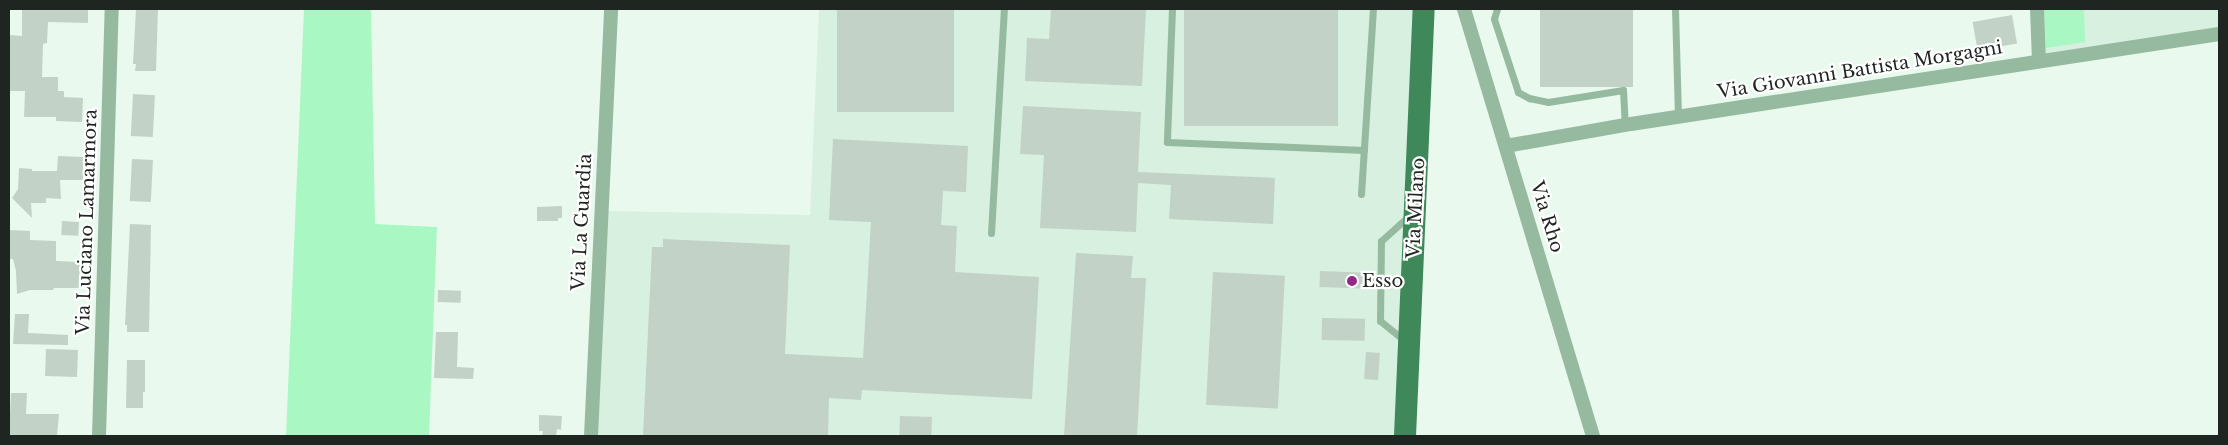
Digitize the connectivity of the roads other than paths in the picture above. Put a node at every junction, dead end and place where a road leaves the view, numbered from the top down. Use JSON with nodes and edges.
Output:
{"nodes":[{"id":1,"x":112,"y":9,"type":"edge"},
{"id":2,"x":611,"y":9,"type":"edge"},
{"id":3,"x":1004,"y":9,"type":"edge"},
{"id":4,"x":1172,"y":9,"type":"edge"},
{"id":5,"x":1373,"y":9,"type":"edge"},
{"id":6,"x":1424,"y":9,"type":"edge"},
{"id":7,"x":1464,"y":9,"type":"edge"},
{"id":8,"x":1497,"y":9,"type":"edge"},
{"id":9,"x":1675,"y":9,"type":"edge"},
{"id":10,"x":2037,"y":9,"type":"edge"},
{"id":11,"x":2219,"y":34,"type":"edge"},
{"id":12,"x":2039,"y":61,"type":"junction"},
{"id":13,"x":1678,"y":116,"type":"junction"},
{"id":14,"x":1625,"y":125,"type":"junction"},
{"id":15,"x":1506,"y":146,"type":"junction"},
{"id":16,"x":1364,"y":150,"type":"junction"},
{"id":17,"x":1361,"y":194,"type":"dead end"},
{"id":18,"x":1416,"y":210,"type":"junction"},
{"id":19,"x":991,"y":232,"type":"dead end"},
{"id":20,"x":1410,"y":344,"type":"junction"},
{"id":21,"x":99,"y":436,"type":"edge"},
{"id":22,"x":591,"y":436,"type":"edge"},
{"id":23,"x":1405,"y":436,"type":"edge"},
{"id":24,"x":1593,"y":436,"type":"edge"}],
"edges":[{"from":1,"to":21,"type":"street","name":"Via Luciano Lamarmora"},
{"from":2,"to":22,"type":"street","name":"Via La Guardia"},
{"from":3,"to":19,"type":"lane"},
{"from":4,"to":16,"type":"lane"},
{"from":5,"to":16,"type":"lane"},
{"from":6,"to":18,"type":"main road","name":"Via Milano"},
{"from":7,"to":15,"type":"street","name":"Via Rho"},
{"from":8,"to":14,"type":"lane"},
{"from":9,"to":13,"type":"lane"},
{"from":10,"to":12,"type":"street"},
{"from":11,"to":12,"type":"street","name":"Via Giovanni Battista Morgagni"},
{"from":12,"to":13,"type":"street","name":"Via Giovanni Battista Morgagni"},
{"from":13,"to":14,"type":"street","name":"Via Giovanni Battista Morgagni"},
{"from":14,"to":15,"type":"street","name":"Via Giovanni Battista Morgagni"},
{"from":15,"to":24,"type":"street","name":"Via Rho"},
{"from":16,"to":17,"type":"lane"},
{"from":18,"to":20,"type":"main road","name":"Via Milano"},
{"from":18,"to":20,"type":"lane"},
{"from":20,"to":23,"type":"main road","name":"Via Milano"}]}
